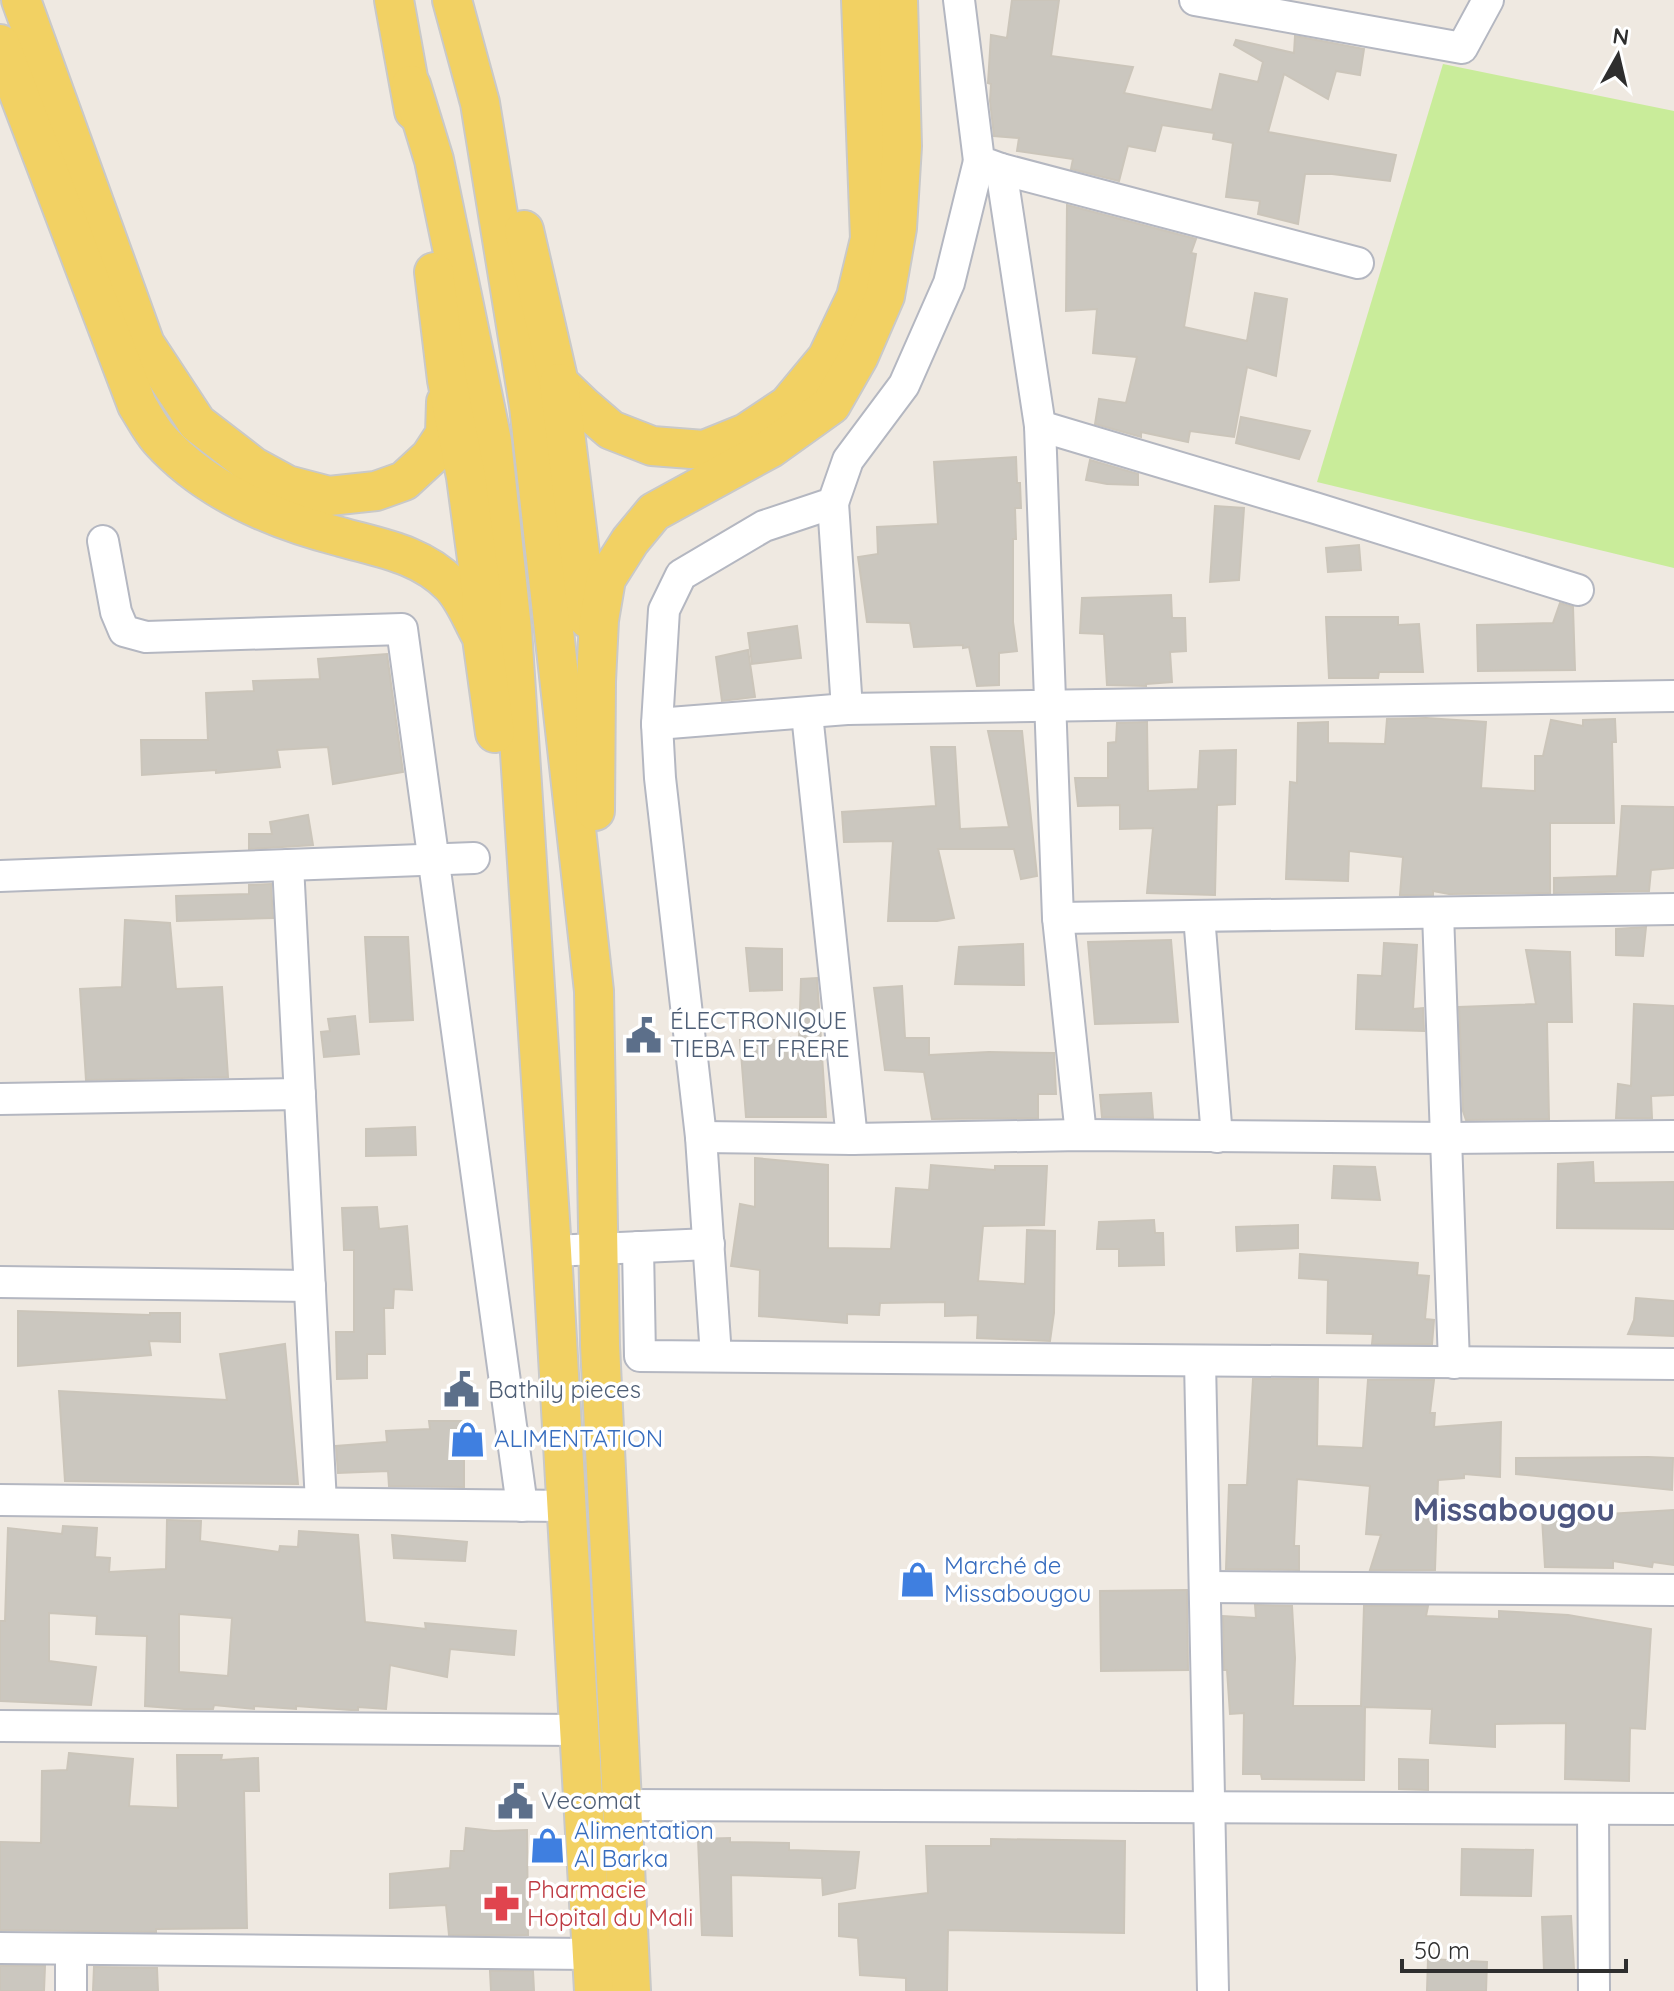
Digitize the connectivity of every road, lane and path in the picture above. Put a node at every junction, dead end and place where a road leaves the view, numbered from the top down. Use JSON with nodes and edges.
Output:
{"nodes":[{"id":1,"x":21,"y":0,"type":"edge"},
{"id":2,"x":394,"y":0,"type":"edge"},
{"id":3,"x":452,"y":0,"type":"edge"},
{"id":4,"x":861,"y":0,"type":"edge"},
{"id":5,"x":898,"y":0,"type":"edge"},
{"id":6,"x":959,"y":0,"type":"edge"},
{"id":7,"x":1195,"y":0,"type":"edge"},
{"id":8,"x":1488,"y":0,"type":"edge"},
{"id":9,"x":0,"y":44,"type":"edge"},
{"id":10,"x":411,"y":85,"type":"junction"},
{"id":11,"x":480,"y":103,"type":"junction"},
{"id":12,"x":990,"y":165,"type":"junction"},
{"id":13,"x":1358,"y":263,"type":"dead end"},
{"id":14,"x":447,"y":380,"type":"junction"},
{"id":15,"x":559,"y":383,"type":"junction"},
{"id":16,"x":1040,"y":426,"type":"junction"},
{"id":17,"x":833,"y":503,"type":"junction"},
{"id":18,"x":103,"y":541,"type":"dead end"},
{"id":19,"x":1578,"y":590,"type":"dead end"},
{"id":20,"x":482,"y":638,"type":"junction"},
{"id":21,"x":596,"y":681,"type":"junction"},
{"id":22,"x":1674,"y":696,"type":"edge"},
{"id":23,"x":1050,"y":706,"type":"junction"},
{"id":24,"x":847,"y":709,"type":"junction"},
{"id":25,"x":807,"y":714,"type":"junction"},
{"id":26,"x":657,"y":724,"type":"junction"},
{"id":27,"x":523,"y":832,"type":"junction"},
{"id":28,"x":474,"y":858,"type":"dead end"},
{"id":29,"x":433,"y":860,"type":"junction"},
{"id":30,"x":288,"y":865,"type":"junction"},
{"id":31,"x":0,"y":876,"type":"edge"},
{"id":32,"x":1674,"y":909,"type":"edge"},
{"id":33,"x":1438,"y":913,"type":"junction"},
{"id":34,"x":1199,"y":916,"type":"junction"},
{"id":35,"x":1058,"y":918,"type":"junction"},
{"id":36,"x":594,"y":991,"type":"junction"},
{"id":37,"x":300,"y":1094,"type":"junction"},
{"id":38,"x":0,"y":1099,"type":"edge"},
{"id":39,"x":1081,"y":1135,"type":"junction"},
{"id":40,"x":1674,"y":1136,"type":"edge"},
{"id":41,"x":701,"y":1137,"type":"junction"},
{"id":42,"x":1217,"y":1137,"type":"junction"},
{"id":43,"x":1448,"y":1138,"type":"junction"},
{"id":44,"x":852,"y":1139,"type":"junction"},
{"id":45,"x":709,"y":1244,"type":"junction"},
{"id":46,"x":638,"y":1247,"type":"junction"},
{"id":47,"x":600,"y":1249,"type":"junction"},
{"id":48,"x":552,"y":1251,"type":"junction"},
{"id":49,"x":0,"y":1282,"type":"edge"},
{"id":50,"x":310,"y":1286,"type":"junction"},
{"id":51,"x":716,"y":1356,"type":"junction"},
{"id":52,"x":1200,"y":1361,"type":"junction"},
{"id":53,"x":1454,"y":1363,"type":"junction"},
{"id":54,"x":1674,"y":1364,"type":"edge"},
{"id":55,"x":0,"y":1500,"type":"edge"},
{"id":56,"x":321,"y":1503,"type":"junction"},
{"id":57,"x":522,"y":1506,"type":"junction"},
{"id":58,"x":567,"y":1506,"type":"junction"},
{"id":59,"x":1205,"y":1587,"type":"junction"},
{"id":60,"x":1674,"y":1590,"type":"edge"},
{"id":61,"x":0,"y":1726,"type":"edge"},
{"id":62,"x":579,"y":1730,"type":"junction"},
{"id":63,"x":622,"y":1805,"type":"junction"},
{"id":64,"x":1209,"y":1808,"type":"junction"},
{"id":65,"x":1593,"y":1809,"type":"junction"},
{"id":66,"x":1674,"y":1809,"type":"edge"},
{"id":67,"x":0,"y":1948,"type":"edge"},
{"id":68,"x":71,"y":1949,"type":"junction"},
{"id":69,"x":592,"y":1954,"type":"junction"},
{"id":70,"x":71,"y":1991,"type":"edge"},
{"id":71,"x":594,"y":1991,"type":"edge"},
{"id":72,"x":631,"y":1991,"type":"edge"},
{"id":73,"x":1213,"y":1991,"type":"edge"},
{"id":74,"x":1594,"y":1991,"type":"edge"}],
"edges":[{"from":1,"to":14,"type":"main road"},
{"from":2,"to":10,"type":"main road"},
{"from":3,"to":11,"type":"main road"},
{"from":4,"to":15,"type":"main road"},
{"from":5,"to":21,"type":"main road"},
{"from":6,"to":12,"type":"street"},
{"from":7,"to":8,"type":"street"},
{"from":9,"to":20,"type":"main road"},
{"from":10,"to":14,"type":"main road"},
{"from":10,"to":27,"type":"main road"},
{"from":11,"to":15,"type":"main road"},
{"from":11,"to":36,"type":"main road"},
{"from":12,"to":13,"type":"street"},
{"from":12,"to":16,"type":"street"},
{"from":12,"to":17,"type":"street"},
{"from":14,"to":20,"type":"main road"},
{"from":15,"to":21,"type":"main road"},
{"from":16,"to":19,"type":"street"},
{"from":16,"to":23,"type":"street"},
{"from":17,"to":24,"type":"street"},
{"from":17,"to":26,"type":"street"},
{"from":18,"to":29,"type":"street"},
{"from":20,"to":27,"type":"main road"},
{"from":21,"to":36,"type":"main road"},
{"from":22,"to":23,"type":"street"},
{"from":23,"to":24,"type":"street"},
{"from":23,"to":35,"type":"street"},
{"from":24,"to":25,"type":"street"},
{"from":25,"to":26,"type":"street"},
{"from":25,"to":44,"type":"street"},
{"from":26,"to":41,"type":"street"},
{"from":27,"to":48,"type":"main road"},
{"from":28,"to":29,"type":"street"},
{"from":29,"to":30,"type":"street"},
{"from":29,"to":57,"type":"street"},
{"from":30,"to":31,"type":"street"},
{"from":30,"to":37,"type":"street"},
{"from":32,"to":33,"type":"street"},
{"from":33,"to":34,"type":"street"},
{"from":33,"to":43,"type":"street"},
{"from":34,"to":35,"type":"street"},
{"from":34,"to":42,"type":"street"},
{"from":35,"to":39,"type":"street"},
{"from":36,"to":47,"type":"main road"},
{"from":37,"to":38,"type":"street"},
{"from":37,"to":50,"type":"street"},
{"from":39,"to":42,"type":"street"},
{"from":39,"to":44,"type":"street"},
{"from":40,"to":43,"type":"street"},
{"from":41,"to":44,"type":"street"},
{"from":41,"to":45,"type":"street"},
{"from":42,"to":43,"type":"street"},
{"from":43,"to":53,"type":"street"},
{"from":45,"to":46,"type":"street"},
{"from":45,"to":51,"type":"street"},
{"from":46,"to":47,"type":"street"},
{"from":46,"to":51,"type":"street"},
{"from":47,"to":48,"type":"street"},
{"from":47,"to":63,"type":"main road"},
{"from":48,"to":58,"type":"main road"},
{"from":49,"to":50,"type":"street"},
{"from":50,"to":56,"type":"street"},
{"from":51,"to":52,"type":"street"},
{"from":52,"to":53,"type":"street"},
{"from":52,"to":59,"type":"street"},
{"from":53,"to":54,"type":"street"},
{"from":55,"to":56,"type":"street"},
{"from":56,"to":57,"type":"street"},
{"from":57,"to":58,"type":"street"},
{"from":58,"to":62,"type":"main road"},
{"from":59,"to":60,"type":"street"},
{"from":59,"to":64,"type":"street"},
{"from":61,"to":62,"type":"street"},
{"from":62,"to":69,"type":"main road"},
{"from":63,"to":64,"type":"street"},
{"from":63,"to":72,"type":"main road"},
{"from":64,"to":65,"type":"street"},
{"from":64,"to":73,"type":"street"},
{"from":65,"to":66,"type":"street"},
{"from":65,"to":74,"type":"street"},
{"from":67,"to":68,"type":"street"},
{"from":68,"to":69,"type":"street"},
{"from":68,"to":70,"type":"street"},
{"from":69,"to":71,"type":"main road"}]}
